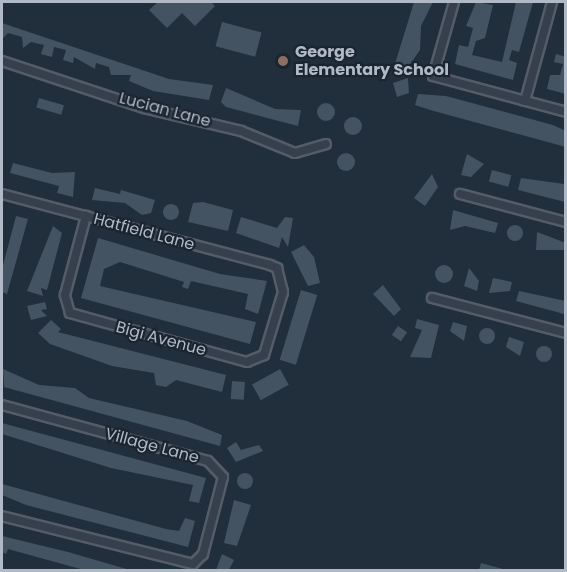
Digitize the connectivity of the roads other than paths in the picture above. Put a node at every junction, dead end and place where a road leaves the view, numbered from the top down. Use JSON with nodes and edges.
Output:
{"nodes":[{"id":1,"x":454,"y":2,"type":"edge"},
{"id":2,"x":552,"y":2,"type":"edge"},
{"id":3,"x":2,"y":61,"type":"edge"},
{"id":4,"x":525,"y":101,"type":"junction"},
{"id":5,"x":566,"y":112,"type":"edge"},
{"id":6,"x":326,"y":144,"type":"dead end"},
{"id":7,"x":2,"y":194,"type":"edge"},
{"id":8,"x":460,"y":194,"type":"dead end"},
{"id":9,"x":86,"y":216,"type":"junction"},
{"id":10,"x":566,"y":222,"type":"edge"},
{"id":11,"x":432,"y":298,"type":"dead end"},
{"id":12,"x":566,"y":333,"type":"edge"},
{"id":13,"x":260,"y":359,"type":"joint"},
{"id":14,"x":2,"y":405,"type":"edge"},
{"id":15,"x":2,"y":516,"type":"edge"}],
"edges":[{"from":1,"to":4,"type":"street"},
{"from":2,"to":4,"type":"street"},
{"from":3,"to":6,"type":"street","name":"Lucian Lane"},
{"from":4,"to":5,"type":"street"},
{"from":7,"to":9,"type":"street","name":"Hatfield Lane"},
{"from":8,"to":10,"type":"street"},
{"from":9,"to":13,"type":"street","name":"Hatfield Lane"},
{"from":9,"to":13,"type":"street","name":"Bigi Avenue"},
{"from":11,"to":12,"type":"street"},
{"from":14,"to":15,"type":"street","name":"Village Lane"}]}
